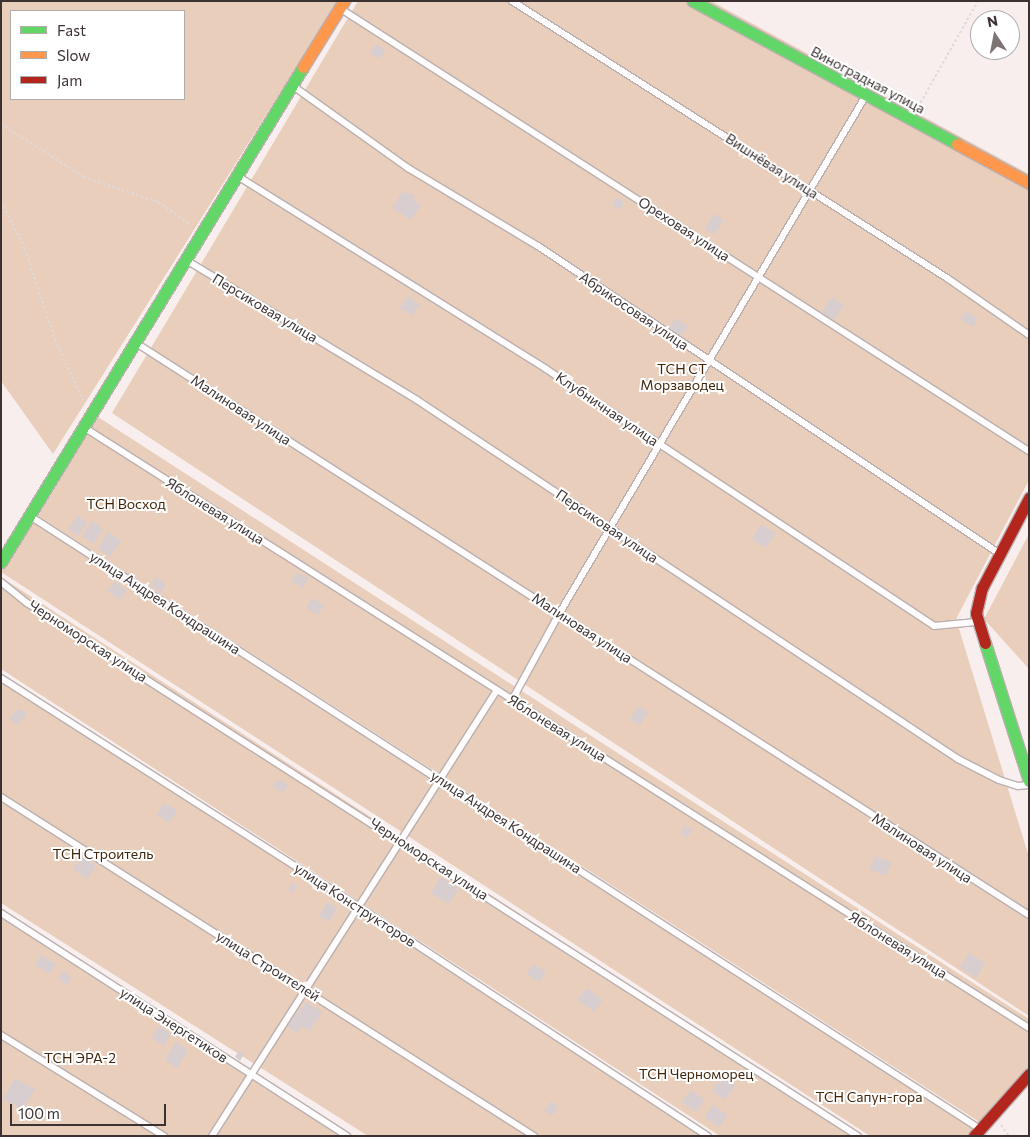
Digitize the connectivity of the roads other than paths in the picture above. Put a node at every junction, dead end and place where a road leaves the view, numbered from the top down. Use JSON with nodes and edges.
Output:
{"nodes":[{"id":1,"x":512,"y":1,"type":"edge"},
{"id":2,"x":693,"y":1,"type":"edge"},
{"id":3,"x":342,"y":5,"type":"edge"},
{"id":4,"x":292,"y":85,"type":"junction"},
{"id":5,"x":866,"y":96,"type":"junction"},
{"id":6,"x":238,"y":176,"type":"junction"},
{"id":7,"x":1029,"y":183,"type":"edge"},
{"id":8,"x":808,"y":189,"type":"junction"},
{"id":9,"x":185,"y":260,"type":"junction"},
{"id":10,"x":759,"y":278,"type":"junction"},
{"id":11,"x":1029,"y":335,"type":"edge"},
{"id":12,"x":135,"y":342,"type":"junction"},
{"id":13,"x":708,"y":362,"type":"junction"},
{"id":14,"x":84,"y":428,"type":"junction"},
{"id":15,"x":660,"y":444,"type":"junction"},
{"id":16,"x":1029,"y":451,"type":"edge"},
{"id":17,"x":1029,"y":498,"type":"edge"},
{"id":18,"x":30,"y":516,"type":"junction"},
{"id":19,"x":612,"y":529,"type":"junction"},
{"id":20,"x":1001,"y":555,"type":"junction"},
{"id":21,"x":1,"y":562,"type":"edge"},
{"id":22,"x":1,"y":582,"type":"edge"},
{"id":23,"x":559,"y":614,"type":"junction"},
{"id":24,"x":977,"y":622,"type":"junction"},
{"id":25,"x":1,"y":678,"type":"edge"},
{"id":26,"x":497,"y":690,"type":"junction"},
{"id":27,"x":512,"y":700,"type":"junction"},
{"id":28,"x":441,"y":781,"type":"junction"},
{"id":29,"x":1029,"y":783,"type":"edge"},
{"id":30,"x":1,"y":797,"type":"edge"},
{"id":31,"x":400,"y":841,"type":"junction"},
{"id":32,"x":359,"y":907,"type":"junction"},
{"id":33,"x":1,"y":913,"type":"edge"},
{"id":34,"x":1029,"y":915,"type":"edge"},
{"id":35,"x":306,"y":990,"type":"junction"},
{"id":36,"x":1029,"y":1028,"type":"edge"},
{"id":37,"x":1,"y":1035,"type":"edge"},
{"id":38,"x":1029,"y":1074,"type":"edge"},
{"id":39,"x":253,"y":1075,"type":"junction"},
{"id":40,"x":978,"y":1133,"type":"edge"},
{"id":41,"x":164,"y":1136,"type":"edge"},
{"id":42,"x":212,"y":1136,"type":"edge"},
{"id":43,"x":347,"y":1136,"type":"edge"},
{"id":44,"x":534,"y":1136,"type":"edge"},
{"id":45,"x":707,"y":1136,"type":"edge"},
{"id":46,"x":858,"y":1136,"type":"edge"}],
"edges":[{"from":1,"to":8,"type":"lane","name":"Вишнёвая улица"},
{"from":2,"to":5,"type":"street","name":"Виноградная улица"},
{"from":3,"to":4,"type":"street"},
{"from":3,"to":10,"type":"lane","name":"Ореховая улица"},
{"from":4,"to":6,"type":"street"},
{"from":4,"to":13,"type":"lane","name":"Абрикосовая улица"},
{"from":5,"to":7,"type":"street","name":"Виноградная улица"},
{"from":5,"to":8,"type":"lane"},
{"from":6,"to":9,"type":"street"},
{"from":6,"to":15,"type":"lane","name":"Клубничная улица"},
{"from":8,"to":10,"type":"lane"},
{"from":8,"to":11,"type":"lane","name":"Вишнёвая улица"},
{"from":9,"to":12,"type":"street"},
{"from":9,"to":19,"type":"lane","name":"Персиковая улица"},
{"from":10,"to":13,"type":"lane"},
{"from":10,"to":16,"type":"lane","name":"Ореховая улица"},
{"from":12,"to":14,"type":"street"},
{"from":12,"to":23,"type":"lane","name":"Малиновая улица"},
{"from":13,"to":15,"type":"lane"},
{"from":13,"to":20,"type":"lane","name":"Абрикосовая улица"},
{"from":14,"to":18,"type":"street"},
{"from":14,"to":26,"type":"lane","name":"Яблоневая улица"},
{"from":15,"to":19,"type":"lane"},
{"from":15,"to":24,"type":"lane","name":"Клубничная улица"},
{"from":17,"to":20,"type":"street"},
{"from":18,"to":21,"type":"street"},
{"from":18,"to":28,"type":"lane","name":"улица Андрея Кондрашина"},
{"from":19,"to":23,"type":"lane"},
{"from":19,"to":29,"type":"lane","name":"Персиковая улица"},
{"from":20,"to":24,"type":"street"},
{"from":22,"to":31,"type":"lane","name":"Черноморская улица"},
{"from":23,"to":27,"type":"lane"},
{"from":23,"to":34,"type":"lane","name":"Малиновая улица"},
{"from":24,"to":29,"type":"street"},
{"from":25,"to":32,"type":"lane","name":"улица Конструкторов"},
{"from":26,"to":27,"type":"lane","name":"Яблоневая улица"},
{"from":26,"to":28,"type":"lane"},
{"from":27,"to":36,"type":"lane","name":"Яблоневая улица"},
{"from":28,"to":31,"type":"lane"},
{"from":28,"to":40,"type":"lane","name":"улица Андрея Кондрашина"},
{"from":30,"to":35,"type":"lane","name":"улица Строителей"},
{"from":31,"to":32,"type":"lane"},
{"from":31,"to":46,"type":"lane","name":"Черноморская улица"},
{"from":32,"to":35,"type":"lane"},
{"from":32,"to":45,"type":"lane","name":"улица Конструкторов"},
{"from":33,"to":39,"type":"lane","name":"улица Энергетиков"},
{"from":35,"to":39,"type":"lane"},
{"from":35,"to":44,"type":"lane","name":"улица Строителей"},
{"from":37,"to":41,"type":"lane"},
{"from":38,"to":40,"type":"street"},
{"from":39,"to":42,"type":"lane"},
{"from":39,"to":43,"type":"lane","name":"улица Энергетиков"}]}
